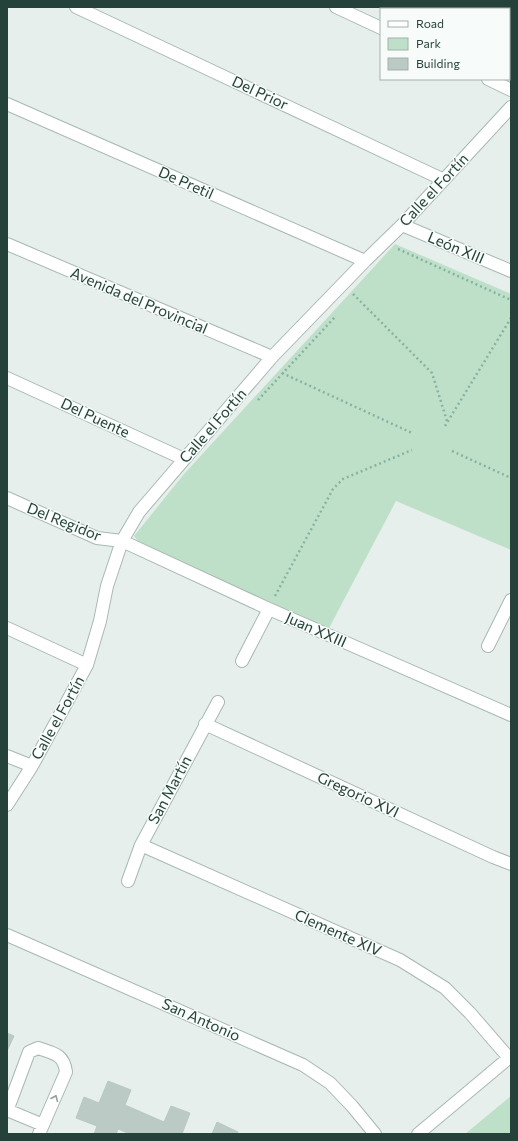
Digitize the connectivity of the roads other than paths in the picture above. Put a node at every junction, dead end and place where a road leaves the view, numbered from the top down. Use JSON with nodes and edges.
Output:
{"nodes":[{"id":1,"x":76,"y":7,"type":"edge"},
{"id":2,"x":336,"y":7,"type":"edge"},
{"id":3,"x":380,"y":28,"type":"edge"},
{"id":4,"x":490,"y":80,"type":"edge"},
{"id":5,"x":511,"y":90,"type":"edge"},
{"id":6,"x":7,"y":104,"type":"edge"},
{"id":7,"x":511,"y":107,"type":"edge"},
{"id":8,"x":444,"y":180,"type":"junction"},
{"id":9,"x":402,"y":225,"type":"junction"},
{"id":10,"x":7,"y":244,"type":"edge"},
{"id":11,"x":365,"y":261,"type":"junction"},
{"id":12,"x":511,"y":271,"type":"edge"},
{"id":13,"x":269,"y":361,"type":"junction"},
{"id":14,"x":7,"y":378,"type":"edge"},
{"id":15,"x":184,"y":459,"type":"junction"},
{"id":16,"x":7,"y":498,"type":"edge"},
{"id":17,"x":122,"y":541,"type":"junction"},
{"id":18,"x":511,"y":600,"type":"edge"},
{"id":19,"x":269,"y":609,"type":"junction"},
{"id":20,"x":7,"y":628,"type":"edge"},
{"id":21,"x":488,"y":646,"type":"dead end"},
{"id":22,"x":242,"y":661,"type":"dead end"},
{"id":23,"x":87,"y":665,"type":"junction"},
{"id":24,"x":218,"y":702,"type":"dead end"},
{"id":25,"x":511,"y":715,"type":"edge"},
{"id":26,"x":205,"y":724,"type":"junction"},
{"id":27,"x":7,"y":756,"type":"edge"},
{"id":28,"x":32,"y":766,"type":"junction"},
{"id":29,"x":7,"y":804,"type":"edge"},
{"id":30,"x":141,"y":845,"type":"junction"},
{"id":31,"x":511,"y":864,"type":"edge"},
{"id":32,"x":128,"y":881,"type":"dead end"},
{"id":33,"x":7,"y":935,"type":"edge"},
{"id":34,"x":510,"y":1057,"type":"edge"},
{"id":35,"x":7,"y":1110,"type":"edge"},
{"id":36,"x":41,"y":1130,"type":"edge"},
{"id":37,"x":375,"y":1134,"type":"edge"},
{"id":38,"x":418,"y":1134,"type":"edge"}],
"edges":[{"from":1,"to":8,"type":"street","name":"Del Prior"},
{"from":2,"to":3,"type":"street"},
{"from":4,"to":5,"type":"street"},
{"from":6,"to":11,"type":"street","name":"De Pretil"},
{"from":7,"to":8,"type":"street","name":"Calle el Fortín"},
{"from":8,"to":9,"type":"street","name":"Calle el Fortín"},
{"from":9,"to":11,"type":"street","name":"Calle el Fortín"},
{"from":9,"to":12,"type":"street","name":"León XIII"},
{"from":10,"to":13,"type":"street","name":"Avenida del Provincial"},
{"from":11,"to":13,"type":"street","name":"Calle el Fortín"},
{"from":13,"to":15,"type":"street","name":"Calle el Fortín"},
{"from":14,"to":15,"type":"street","name":"Del Puente"},
{"from":15,"to":17,"type":"street","name":"Calle el Fortín"},
{"from":16,"to":17,"type":"street","name":"Del Regidor"},
{"from":17,"to":19,"type":"street","name":"Juan XXIII"},
{"from":17,"to":23,"type":"street","name":"Calle el Fortín"},
{"from":18,"to":21,"type":"street"},
{"from":19,"to":22,"type":"street"},
{"from":19,"to":25,"type":"street","name":"Juan XXIII"},
{"from":20,"to":23,"type":"street"},
{"from":23,"to":28,"type":"street","name":"Calle el Fortín"},
{"from":24,"to":26,"type":"street","name":"San Martín"},
{"from":26,"to":30,"type":"street","name":"San Martín"},
{"from":26,"to":31,"type":"street","name":"Gregorio XVI"},
{"from":27,"to":28,"type":"street"},
{"from":28,"to":29,"type":"street","name":"Calle el Fortín"},
{"from":30,"to":32,"type":"street","name":"San Martín"},
{"from":30,"to":34,"type":"street","name":"Clemente XIV"},
{"from":33,"to":37,"type":"street","name":"San Antonio"},
{"from":34,"to":38,"type":"street"},
{"from":35,"to":36,"type":"street"},
{"from":36,"to":35,"type":"street","one_way":true}]}
